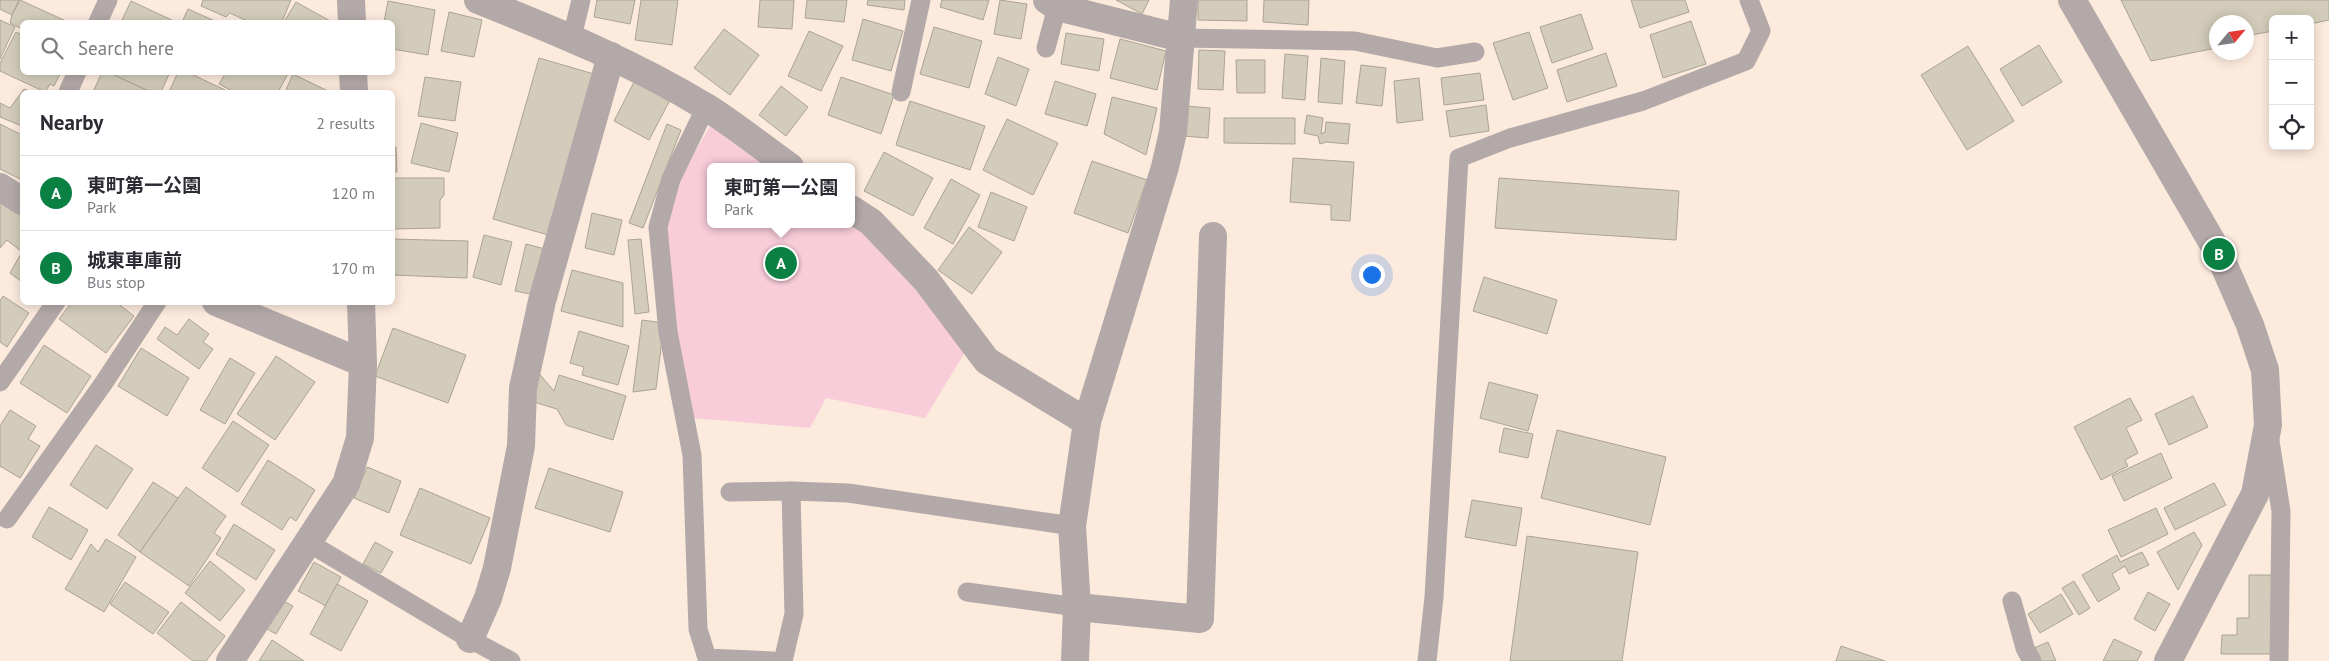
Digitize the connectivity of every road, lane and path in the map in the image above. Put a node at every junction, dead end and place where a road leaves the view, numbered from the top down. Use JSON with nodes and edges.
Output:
{"nodes":[{"id":1,"x":108,"y":0,"type":"edge"},
{"id":2,"x":351,"y":0,"type":"edge"},
{"id":3,"x":478,"y":0,"type":"edge"},
{"id":4,"x":582,"y":0,"type":"edge"},
{"id":5,"x":921,"y":0,"type":"edge"},
{"id":6,"x":1184,"y":0,"type":"edge"},
{"id":7,"x":1749,"y":0,"type":"edge"},
{"id":8,"x":2072,"y":0,"type":"edge"},
{"id":9,"x":1052,"y":4,"type":"edge"},
{"id":10,"x":99,"y":20,"type":"edge"},
{"id":11,"x":352,"y":20,"type":"edge"},
{"id":12,"x":572,"y":38,"type":"junction"},
{"id":13,"x":1180,"y":38,"type":"junction"},
{"id":14,"x":1046,"y":48,"type":"dead end"},
{"id":15,"x":1475,"y":52,"type":"dead end"},
{"id":16,"x":612,"y":56,"type":"junction"},
{"id":17,"x":76,"y":75,"type":"edge"},
{"id":18,"x":353,"y":75,"type":"edge"},
{"id":19,"x":69,"y":90,"type":"edge"},
{"id":20,"x":354,"y":90,"type":"edge"},
{"id":21,"x":902,"y":92,"type":"dead end"},
{"id":22,"x":706,"y":107,"type":"junction"},
{"id":23,"x":784,"y":163,"type":"edge"},
{"id":24,"x":0,"y":186,"type":"edge"},
{"id":25,"x":20,"y":200,"type":"edge"},
{"id":26,"x":855,"y":211,"type":"edge"},
{"id":27,"x":1213,"y":236,"type":"dead end"},
{"id":28,"x":54,"y":305,"type":"edge"},
{"id":29,"x":154,"y":305,"type":"edge"},
{"id":30,"x":223,"y":305,"type":"edge"},
{"id":31,"x":361,"y":305,"type":"edge"},
{"id":32,"x":363,"y":363,"type":"junction"},
{"id":33,"x":0,"y":382,"type":"edge"},
{"id":34,"x":1087,"y":422,"type":"junction"},
{"id":35,"x":2268,"y":425,"type":"junction"},
{"id":36,"x":791,"y":491,"type":"junction"},
{"id":37,"x":730,"y":492,"type":"dead end"},
{"id":38,"x":7,"y":519,"type":"dead end"},
{"id":39,"x":1072,"y":526,"type":"junction"},
{"id":40,"x":309,"y":543,"type":"junction"},
{"id":41,"x":967,"y":592,"type":"dead end"},
{"id":42,"x":2012,"y":601,"type":"dead end"},
{"id":43,"x":1077,"y":607,"type":"junction"},
{"id":44,"x":470,"y":639,"type":"junction"},
{"id":45,"x":707,"y":660,"type":"edge"},
{"id":46,"x":230,"y":661,"type":"edge"},
{"id":47,"x":511,"y":661,"type":"edge"},
{"id":48,"x":773,"y":661,"type":"edge"},
{"id":49,"x":783,"y":661,"type":"edge"},
{"id":50,"x":1075,"y":661,"type":"edge"},
{"id":51,"x":1427,"y":661,"type":"edge"},
{"id":52,"x":2032,"y":661,"type":"edge"},
{"id":53,"x":2168,"y":661,"type":"edge"},
{"id":54,"x":2279,"y":661,"type":"edge"}],
"edges":[{"from":1,"to":10,"type":"lane"},
{"from":2,"to":11,"type":"street"},
{"from":3,"to":12,"type":"street"},
{"from":4,"to":12,"type":"lane"},
{"from":5,"to":21,"type":"lane"},
{"from":6,"to":13,"type":"street"},
{"from":7,"to":51,"type":"lane"},
{"from":8,"to":35,"type":"street"},
{"from":9,"to":13,"type":"street"},
{"from":9,"to":14,"type":"lane"},
{"from":12,"to":16,"type":"street"},
{"from":13,"to":15,"type":"lane"},
{"from":13,"to":34,"type":"street"},
{"from":16,"to":22,"type":"street"},
{"from":16,"to":44,"type":"street"},
{"from":17,"to":19,"type":"lane"},
{"from":18,"to":20,"type":"street"},
{"from":22,"to":23,"type":"street"},
{"from":22,"to":45,"type":"lane"},
{"from":24,"to":25,"type":"street"},
{"from":26,"to":34,"type":"street"},
{"from":27,"to":43,"type":"street"},
{"from":28,"to":33,"type":"lane"},
{"from":29,"to":38,"type":"lane"},
{"from":30,"to":32,"type":"street"},
{"from":31,"to":32,"type":"street"},
{"from":32,"to":40,"type":"street"},
{"from":34,"to":39,"type":"street"},
{"from":35,"to":53,"type":"street"},
{"from":35,"to":54,"type":"lane"},
{"from":36,"to":37,"type":"lane"},
{"from":36,"to":39,"type":"lane"},
{"from":36,"to":49,"type":"lane"},
{"from":39,"to":43,"type":"street"},
{"from":40,"to":44,"type":"lane"},
{"from":40,"to":46,"type":"street"},
{"from":41,"to":43,"type":"lane"},
{"from":42,"to":52,"type":"lane"},
{"from":43,"to":50,"type":"street"},
{"from":44,"to":47,"type":"lane"},
{"from":45,"to":48,"type":"lane"}]}
